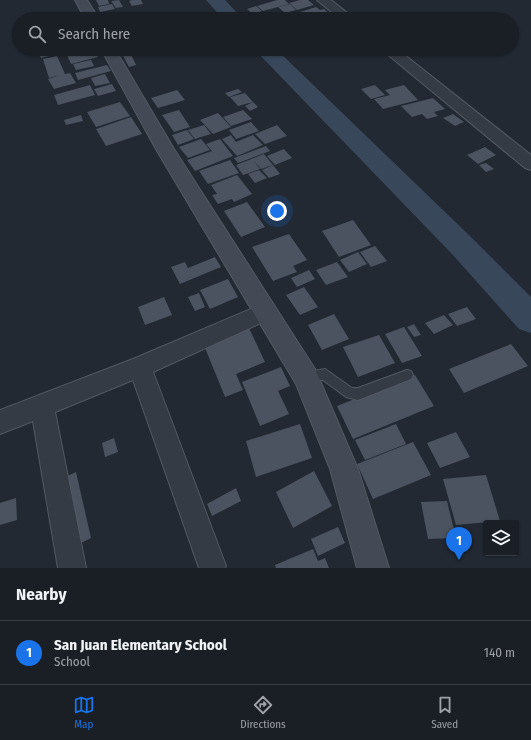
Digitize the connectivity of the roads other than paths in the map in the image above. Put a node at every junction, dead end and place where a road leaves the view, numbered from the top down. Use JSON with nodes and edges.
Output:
{"nodes":[{"id":1,"x":82,"y":0,"type":"edge"},
{"id":2,"x":324,"y":0,"type":"edge"},
{"id":3,"x":88,"y":12,"type":"edge"},
{"id":4,"x":339,"y":12,"type":"edge"},
{"id":5,"x":112,"y":56,"type":"edge"},
{"id":6,"x":397,"y":56,"type":"edge"},
{"id":7,"x":531,"y":164,"type":"edge"},
{"id":8,"x":265,"y":312,"type":"junction"},
{"id":9,"x":140,"y":367,"type":"junction"},
{"id":10,"x":407,"y":375,"type":"dead end"},
{"id":11,"x":306,"y":377,"type":"junction"},
{"id":12,"x":42,"y":406,"type":"junction"},
{"id":13,"x":0,"y":422,"type":"edge"},
{"id":14,"x":212,"y":566,"type":"dead end"},
{"id":15,"x":72,"y":568,"type":"edge"},
{"id":16,"x":373,"y":568,"type":"edge"}],
"edges":[{"from":1,"to":3,"type":"main road"},
{"from":2,"to":4,"type":"street"},
{"from":5,"to":8,"type":"main road"},
{"from":6,"to":7,"type":"street"},
{"from":8,"to":9,"type":"street"},
{"from":8,"to":11,"type":"main road"},
{"from":9,"to":12,"type":"street"},
{"from":9,"to":14,"type":"street"},
{"from":10,"to":11,"type":"lane"},
{"from":11,"to":16,"type":"main road"},
{"from":12,"to":13,"type":"street"},
{"from":12,"to":15,"type":"street"}]}
